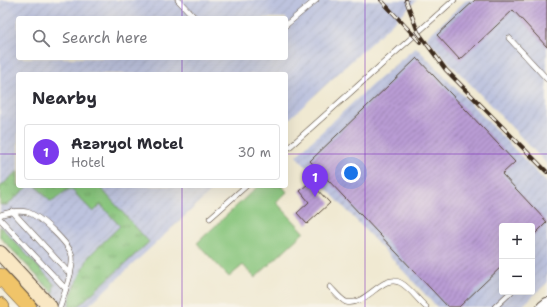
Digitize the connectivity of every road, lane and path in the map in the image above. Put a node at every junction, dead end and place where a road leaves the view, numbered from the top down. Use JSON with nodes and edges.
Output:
{"nodes":[{"id":1,"x":178,"y":0,"type":"edge"},
{"id":2,"x":316,"y":0,"type":"edge"},
{"id":3,"x":454,"y":0,"type":"edge"},
{"id":4,"x":193,"y":16,"type":"edge"},
{"id":5,"x":288,"y":23,"type":"edge"},
{"id":6,"x":509,"y":38,"type":"dead end"},
{"id":7,"x":547,"y":79,"type":"edge"},
{"id":8,"x":288,"y":148,"type":"edge"},
{"id":9,"x":244,"y":188,"type":"edge"},
{"id":10,"x":12,"y":212,"type":"junction"},
{"id":11,"x":0,"y":215,"type":"edge"},
{"id":12,"x":210,"y":218,"type":"dead end"},
{"id":13,"x":0,"y":219,"type":"edge"},
{"id":14,"x":0,"y":253,"type":"edge"},
{"id":15,"x":70,"y":274,"type":"junction"},
{"id":16,"x":0,"y":276,"type":"edge"},
{"id":17,"x":330,"y":287,"type":"dead end"},
{"id":18,"x":65,"y":288,"type":"junction"},
{"id":19,"x":508,"y":295,"type":"edge"},
{"id":20,"x":547,"y":303,"type":"edge"},
{"id":21,"x":29,"y":307,"type":"edge"},
{"id":22,"x":50,"y":307,"type":"edge"},
{"id":23,"x":60,"y":307,"type":"edge"},
{"id":24,"x":426,"y":307,"type":"edge"},
{"id":25,"x":495,"y":307,"type":"edge"},
{"id":26,"x":542,"y":307,"type":"edge"}],
"edges":[{"from":1,"to":4,"type":"lane"},
{"from":2,"to":5,"type":"lane"},
{"from":3,"to":8,"type":"lane"},
{"from":6,"to":7,"type":"lane"},
{"from":9,"to":12,"type":"lane"},
{"from":10,"to":11,"type":"lane"},
{"from":10,"to":15,"type":"lane"},
{"from":10,"to":15,"type":"lane"},
{"from":13,"to":18,"type":"lane"},
{"from":14,"to":22,"type":"main road"},
{"from":15,"to":18,"type":"lane"},
{"from":16,"to":21,"type":"main road"},
{"from":17,"to":24,"type":"lane"},
{"from":18,"to":23,"type":"lane"},
{"from":19,"to":25,"type":"lane"},
{"from":20,"to":26,"type":"street"}]}
